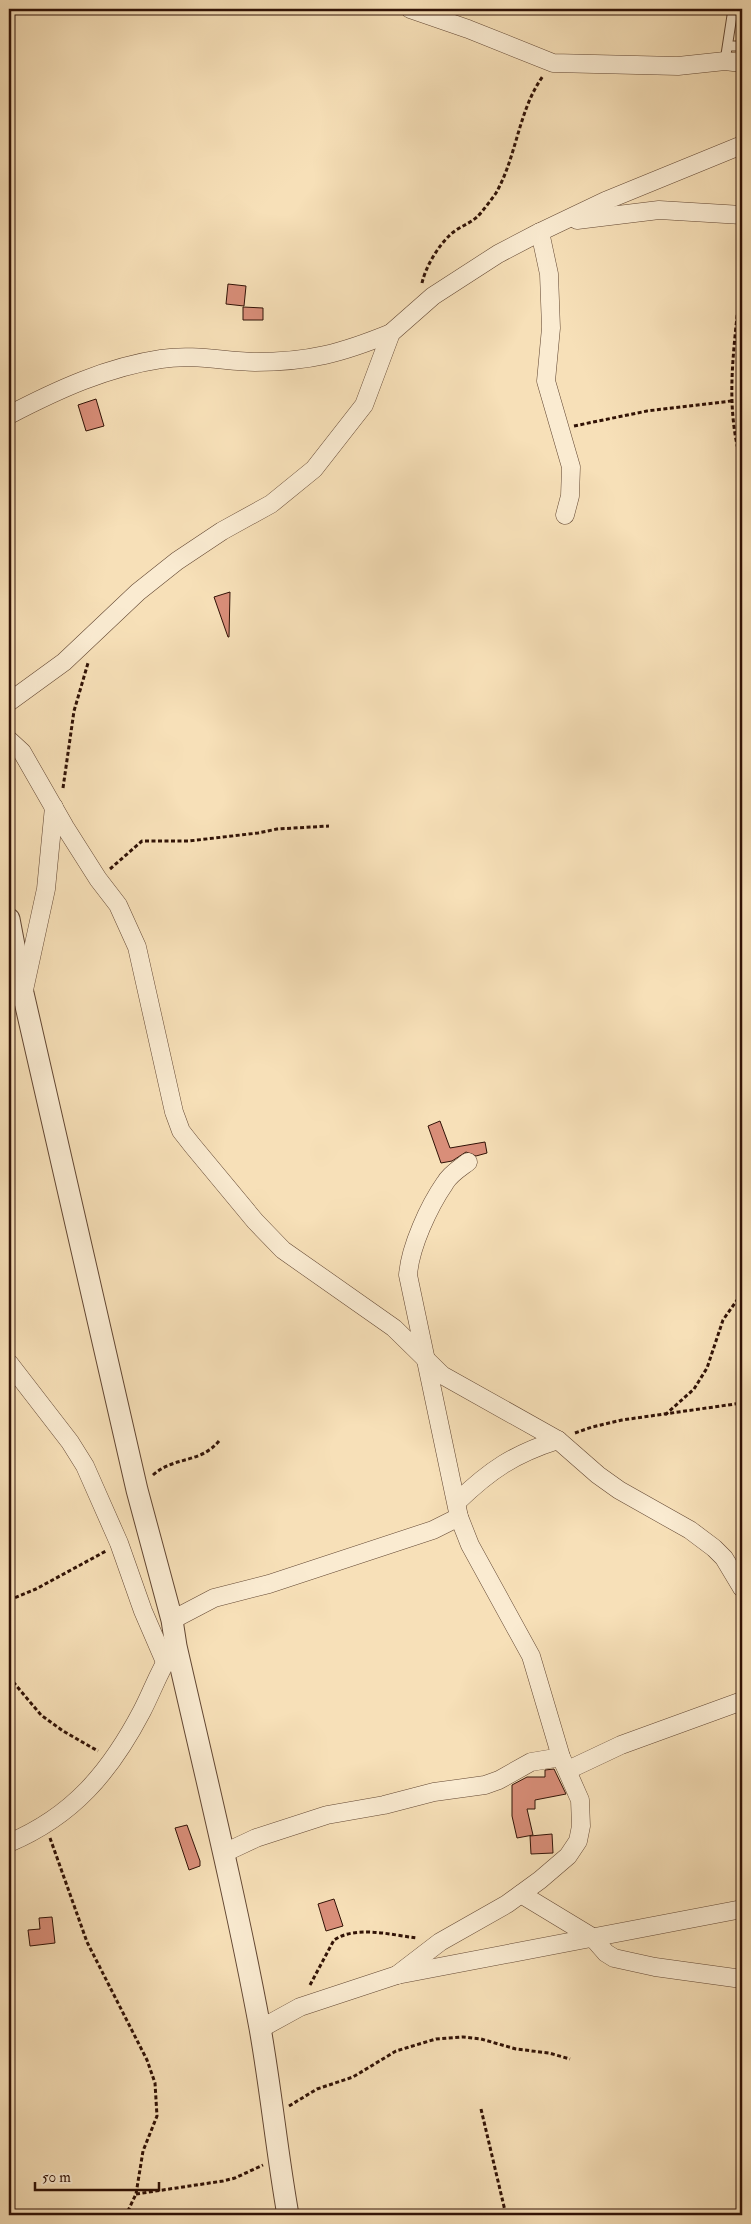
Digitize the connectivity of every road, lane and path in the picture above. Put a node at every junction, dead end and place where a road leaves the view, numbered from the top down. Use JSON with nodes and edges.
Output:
{"nodes":[{"id":1,"x":410,"y":9,"type":"edge"},
{"id":2,"x":733,"y":9,"type":"edge"},
{"id":3,"x":742,"y":46,"type":"edge"},
{"id":4,"x":732,"y":57,"type":"edge"},
{"id":5,"x":553,"y":63,"type":"junction"},
{"id":6,"x":742,"y":145,"type":"edge"},
{"id":7,"x":742,"y":215,"type":"edge"},
{"id":8,"x":561,"y":222,"type":"junction"},
{"id":9,"x":540,"y":232,"type":"junction"},
{"id":10,"x":742,"y":276,"type":"edge"},
{"id":11,"x":416,"y":310,"type":"junction"},
{"id":12,"x":391,"y":333,"type":"junction"},
{"id":13,"x":731,"y":401,"type":"junction"},
{"id":14,"x":9,"y":414,"type":"edge"},
{"id":15,"x":562,"y":429,"type":"junction"},
{"id":16,"x":742,"y":465,"type":"edge"},
{"id":17,"x":565,"y":515,"type":"dead end"},
{"id":18,"x":90,"y":658,"type":"dead end"},
{"id":19,"x":9,"y":702,"type":"edge"},
{"id":20,"x":9,"y":740,"type":"edge"},
{"id":21,"x":54,"y":807,"type":"junction"},
{"id":22,"x":329,"y":826,"type":"dead end"},
{"id":23,"x":98,"y":879,"type":"junction"},
{"id":24,"x":9,"y":919,"type":"edge"},
{"id":25,"x":23,"y":993,"type":"junction"},
{"id":26,"x":468,"y":1162,"type":"dead end"},
{"id":27,"x":742,"y":1293,"type":"edge"},
{"id":28,"x":427,"y":1362,"type":"junction"},
{"id":29,"x":9,"y":1363,"type":"edge"},
{"id":30,"x":742,"y":1403,"type":"edge"},
{"id":31,"x":665,"y":1415,"type":"junction"},
{"id":32,"x":558,"y":1440,"type":"junction"},
{"id":33,"x":219,"y":1441,"type":"dead end"},
{"id":34,"x":137,"y":1490,"type":"junction"},
{"id":35,"x":458,"y":1510,"type":"junction"},
{"id":36,"x":119,"y":1543,"type":"junction"},
{"id":37,"x":742,"y":1588,"type":"edge"},
{"id":38,"x":9,"y":1600,"type":"edge"},
{"id":39,"x":172,"y":1620,"type":"junction"},
{"id":40,"x":170,"y":1654,"type":"junction"},
{"id":41,"x":9,"y":1677,"type":"edge"},
{"id":42,"x":742,"y":1701,"type":"edge"},
{"id":43,"x":114,"y":1760,"type":"junction"},
{"id":44,"x":565,"y":1764,"type":"junction"},
{"id":45,"x":45,"y":1826,"type":"junction"},
{"id":46,"x":9,"y":1843,"type":"edge"},
{"id":47,"x":224,"y":1853,"type":"junction"},
{"id":48,"x":521,"y":1894,"type":"junction"},
{"id":49,"x":742,"y":1909,"type":"edge"},
{"id":50,"x":592,"y":1938,"type":"junction"},
{"id":51,"x":440,"y":1942,"type":"junction"},
{"id":52,"x":397,"y":1975,"type":"junction"},
{"id":53,"x":742,"y":1979,"type":"edge"},
{"id":54,"x":300,"y":2007,"type":"junction"},
{"id":55,"x":260,"y":2029,"type":"junction"},
{"id":56,"x":570,"y":2059,"type":"dead end"},
{"id":57,"x":480,"y":2109,"type":"dead end"},
{"id":58,"x":272,"y":2117,"type":"junction"},
{"id":59,"x":278,"y":2160,"type":"junction"},
{"id":60,"x":136,"y":2194,"type":"junction"},
{"id":61,"x":126,"y":2215,"type":"edge"},
{"id":62,"x":288,"y":2215,"type":"edge"},
{"id":63,"x":506,"y":2215,"type":"edge"}],
"edges":[{"from":1,"to":5,"type":"street"},
{"from":2,"to":4,"type":"lane"},
{"from":3,"to":4,"type":"lane"},
{"from":4,"to":5,"type":"street"},
{"from":5,"to":11,"type":"path"},
{"from":6,"to":8,"type":"street"},
{"from":7,"to":8,"type":"street"},
{"from":8,"to":9,"type":"street"},
{"from":9,"to":11,"type":"street"},
{"from":9,"to":15,"type":"street"},
{"from":10,"to":13,"type":"path"},
{"from":11,"to":12,"type":"street"},
{"from":12,"to":14,"type":"street"},
{"from":12,"to":19,"type":"street"},
{"from":13,"to":15,"type":"path"},
{"from":13,"to":16,"type":"path"},
{"from":15,"to":17,"type":"street"},
{"from":18,"to":21,"type":"path"},
{"from":20,"to":21,"type":"street"},
{"from":21,"to":23,"type":"street"},
{"from":21,"to":25,"type":"street"},
{"from":22,"to":23,"type":"path"},
{"from":23,"to":28,"type":"street"},
{"from":24,"to":25,"type":"street"},
{"from":25,"to":34,"type":"street"},
{"from":26,"to":28,"type":"street"},
{"from":27,"to":31,"type":"path"},
{"from":28,"to":32,"type":"street"},
{"from":28,"to":35,"type":"street"},
{"from":29,"to":36,"type":"street"},
{"from":30,"to":31,"type":"path"},
{"from":31,"to":32,"type":"path"},
{"from":32,"to":35,"type":"street"},
{"from":32,"to":37,"type":"street"},
{"from":33,"to":34,"type":"path"},
{"from":34,"to":39,"type":"street"},
{"from":35,"to":39,"type":"street"},
{"from":35,"to":44,"type":"street"},
{"from":36,"to":38,"type":"path"},
{"from":36,"to":40,"type":"street"},
{"from":39,"to":40,"type":"street"},
{"from":40,"to":43,"type":"street"},
{"from":40,"to":47,"type":"street"},
{"from":41,"to":43,"type":"path"},
{"from":42,"to":44,"type":"street"},
{"from":43,"to":45,"type":"street"},
{"from":44,"to":47,"type":"street"},
{"from":44,"to":48,"type":"street"},
{"from":45,"to":46,"type":"street"},
{"from":45,"to":60,"type":"path"},
{"from":47,"to":55,"type":"street"},
{"from":48,"to":50,"type":"street"},
{"from":48,"to":51,"type":"street"},
{"from":49,"to":50,"type":"street"},
{"from":50,"to":52,"type":"street"},
{"from":50,"to":53,"type":"street"},
{"from":51,"to":52,"type":"street"},
{"from":51,"to":54,"type":"path"},
{"from":52,"to":54,"type":"street"},
{"from":54,"to":55,"type":"street"},
{"from":55,"to":58,"type":"street"},
{"from":56,"to":58,"type":"path"},
{"from":57,"to":63,"type":"path"},
{"from":58,"to":59,"type":"street"},
{"from":59,"to":60,"type":"path"},
{"from":59,"to":62,"type":"street"},
{"from":60,"to":61,"type":"path"}]}
